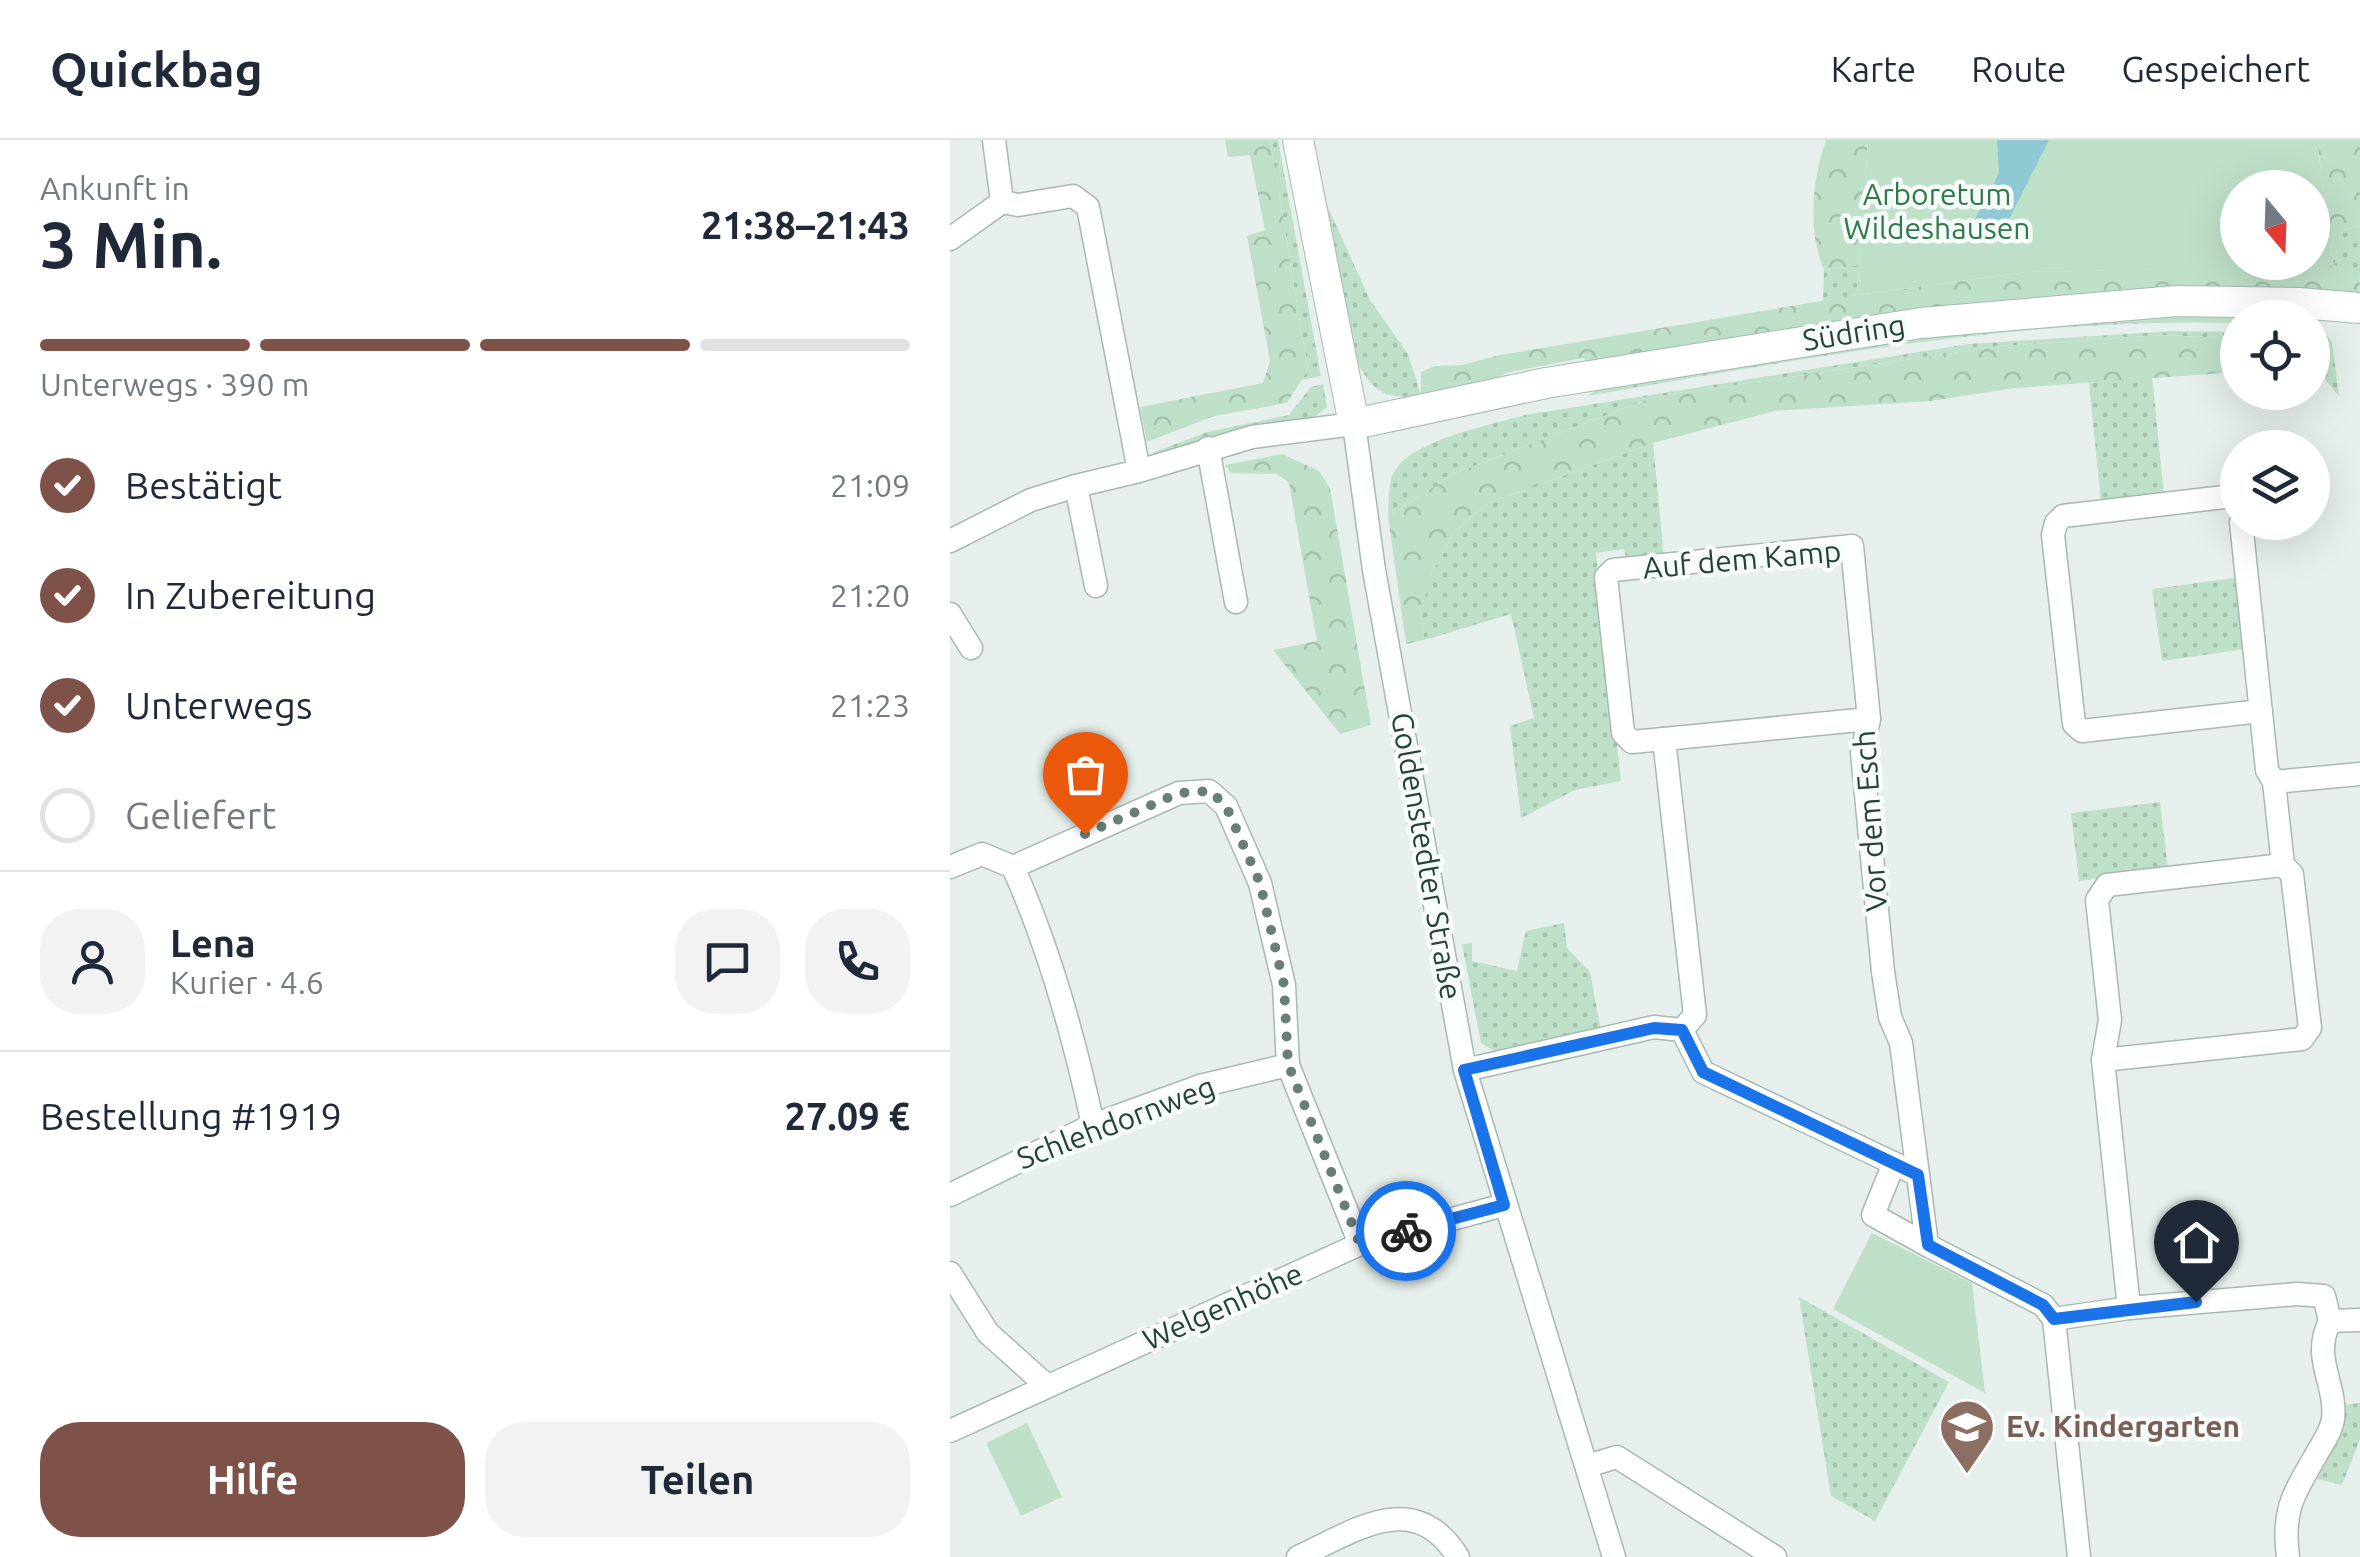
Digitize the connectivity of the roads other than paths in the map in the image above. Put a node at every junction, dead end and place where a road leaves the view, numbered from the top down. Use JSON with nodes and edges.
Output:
{"nodes":[{"id":1,"x":994,"y":140,"type":"edge"},
{"id":2,"x":1298,"y":140,"type":"edge"},
{"id":3,"x":1002,"y":202,"type":"junction"},
{"id":4,"x":950,"y":239,"type":"edge"},
{"id":5,"x":2360,"y":308,"type":"edge"},
{"id":6,"x":1354,"y":424,"type":"junction"},
{"id":7,"x":1208,"y":448,"type":"junction"},
{"id":8,"x":1139,"y":472,"type":"junction"},
{"id":9,"x":1076,"y":486,"type":"junction"},
{"id":10,"x":2220,"y":497,"type":"edge"},
{"id":11,"x":2244,"y":540,"type":"edge"},
{"id":12,"x":950,"y":541,"type":"edge"},
{"id":13,"x":1096,"y":586,"type":"dead end"},
{"id":14,"x":1236,"y":602,"type":"dead end"},
{"id":15,"x":950,"y":614,"type":"edge"},
{"id":16,"x":971,"y":648,"type":"dead end"},
{"id":17,"x":2261,"y":711,"type":"junction"},
{"id":18,"x":1870,"y":718,"type":"junction"},
{"id":19,"x":1664,"y":739,"type":"junction"},
{"id":20,"x":2360,"y":774,"type":"edge"},
{"id":21,"x":2274,"y":782,"type":"junction"},
{"id":22,"x":2284,"y":864,"type":"junction"},
{"id":23,"x":1014,"y":866,"type":"junction"},
{"id":24,"x":950,"y":867,"type":"edge"},
{"id":25,"x":1682,"y":1030,"type":"junction"},
{"id":26,"x":2103,"y":1060,"type":"junction"},
{"id":27,"x":1288,"y":1064,"type":"junction"},
{"id":28,"x":1464,"y":1070,"type":"junction"},
{"id":29,"x":1093,"y":1126,"type":"junction"},
{"id":30,"x":1894,"y":1163,"type":"junction"},
{"id":31,"x":1918,"y":1175,"type":"junction"},
{"id":32,"x":950,"y":1195,"type":"edge"},
{"id":33,"x":1504,"y":1205,"type":"junction"},
{"id":34,"x":1360,"y":1244,"type":"junction"},
{"id":35,"x":1928,"y":1245,"type":"junction"},
{"id":36,"x":950,"y":1273,"type":"edge"},
{"id":37,"x":2129,"y":1308,"type":"junction"},
{"id":38,"x":2054,"y":1319,"type":"junction"},
{"id":39,"x":2360,"y":1320,"type":"edge"},
{"id":40,"x":2330,"y":1321,"type":"junction"},
{"id":41,"x":1046,"y":1385,"type":"junction"},
{"id":42,"x":950,"y":1431,"type":"edge"},
{"id":43,"x":1587,"y":1466,"type":"junction"},
{"id":44,"x":1298,"y":1557,"type":"edge"},
{"id":45,"x":1458,"y":1557,"type":"edge"},
{"id":46,"x":1614,"y":1557,"type":"edge"},
{"id":47,"x":1775,"y":1557,"type":"edge"},
{"id":48,"x":2079,"y":1557,"type":"edge"},
{"id":49,"x":2288,"y":1557,"type":"edge"}],
"edges":[{"from":1,"to":3,"type":"street"},
{"from":2,"to":6,"type":"main road","name":"Goldenstedter Straße"},
{"from":3,"to":4,"type":"street"},
{"from":3,"to":8,"type":"street"},
{"from":5,"to":6,"type":"main road","name":"Südring"},
{"from":6,"to":7,"type":"street"},
{"from":6,"to":28,"type":"street","name":"Goldenstedter Straße"},
{"from":7,"to":8,"type":"street"},
{"from":7,"to":14,"type":"street"},
{"from":8,"to":9,"type":"street"},
{"from":9,"to":12,"type":"street"},
{"from":9,"to":13,"type":"street"},
{"from":10,"to":17,"type":"street"},
{"from":11,"to":17,"type":"street"},
{"from":15,"to":16,"type":"street"},
{"from":17,"to":21,"type":"street"},
{"from":18,"to":19,"type":"street","name":"Vor dem Esch"},
{"from":18,"to":19,"type":"street","name":"Auf dem Kamp"},
{"from":18,"to":31,"type":"street","name":"Vor dem Esch"},
{"from":19,"to":25,"type":"street"},
{"from":20,"to":21,"type":"street"},
{"from":21,"to":22,"type":"street"},
{"from":22,"to":26,"type":"street"},
{"from":22,"to":26,"type":"street"},
{"from":23,"to":24,"type":"street"},
{"from":23,"to":27,"type":"street"},
{"from":23,"to":29,"type":"street"},
{"from":25,"to":28,"type":"street"},
{"from":25,"to":30,"type":"street"},
{"from":26,"to":37,"type":"street"},
{"from":27,"to":29,"type":"street","name":"Schlehdornweg"},
{"from":27,"to":34,"type":"street"},
{"from":28,"to":33,"type":"street","name":"Goldenstedter Straße"},
{"from":29,"to":32,"type":"street","name":"Schlehdornweg"},
{"from":30,"to":31,"type":"street"},
{"from":30,"to":35,"type":"street"},
{"from":31,"to":35,"type":"street","name":"Vor dem Esch"},
{"from":33,"to":34,"type":"street","name":"Welgenhöhe"},
{"from":33,"to":43,"type":"street","name":"Goldenstedter Straße"},
{"from":34,"to":41,"type":"street","name":"Welgenhöhe"},
{"from":35,"to":38,"type":"street"},
{"from":36,"to":41,"type":"street"},
{"from":37,"to":38,"type":"street"},
{"from":37,"to":40,"type":"street"},
{"from":38,"to":48,"type":"street"},
{"from":39,"to":40,"type":"street"},
{"from":40,"to":49,"type":"street"},
{"from":41,"to":42,"type":"street","name":"Welgenhöhe"},
{"from":43,"to":46,"type":"street","name":"Goldenstedter Straße"},
{"from":43,"to":47,"type":"street"},
{"from":44,"to":45,"type":"street"}]}
